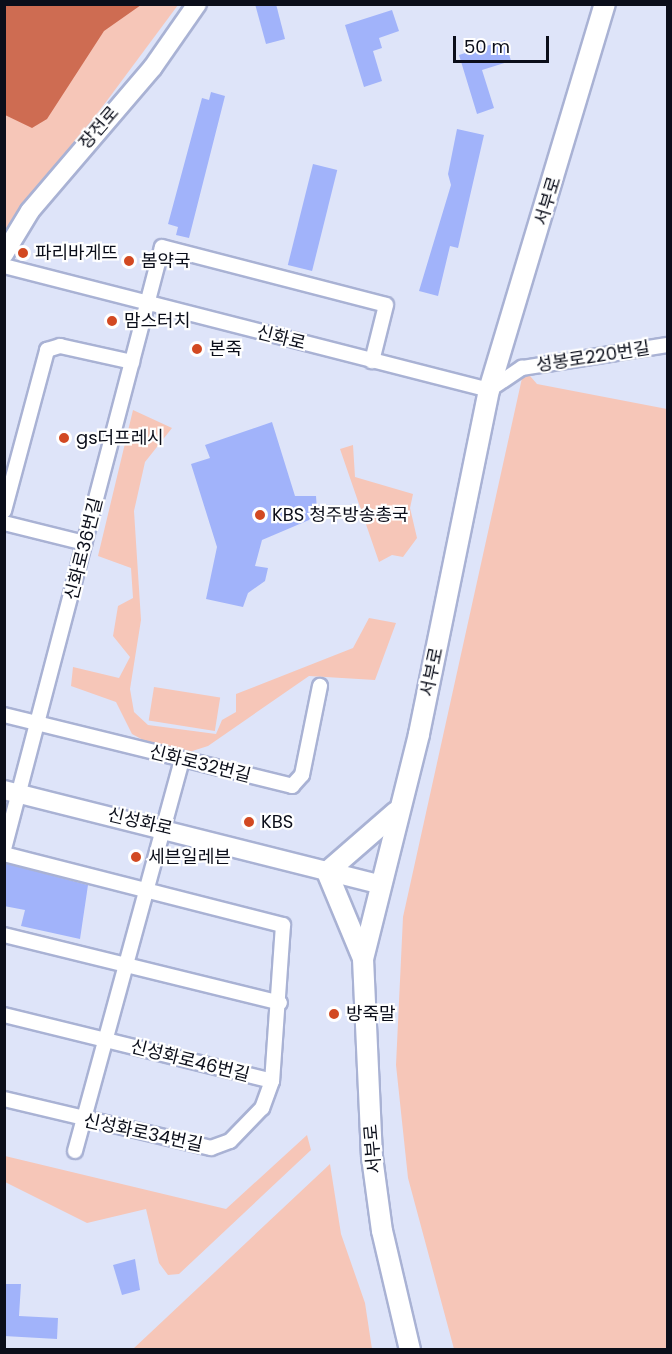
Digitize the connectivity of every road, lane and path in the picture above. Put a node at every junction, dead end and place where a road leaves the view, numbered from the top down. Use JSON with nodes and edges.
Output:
{"nodes":[{"id":1,"x":196,"y":4,"type":"edge"},
{"id":2,"x":605,"y":4,"type":"edge"},
{"id":3,"x":4,"y":254,"type":"edge"},
{"id":4,"x":4,"y":266,"type":"edge"},
{"id":5,"x":147,"y":304,"type":"junction"},
{"id":6,"x":668,"y":345,"type":"edge"},
{"id":7,"x":372,"y":361,"type":"junction"},
{"id":8,"x":132,"y":363,"type":"junction"},
{"id":9,"x":489,"y":390,"type":"junction"},
{"id":10,"x":4,"y":510,"type":"edge"},
{"id":11,"x":4,"y":523,"type":"edge"},
{"id":12,"x":85,"y":543,"type":"junction"},
{"id":13,"x":320,"y":686,"type":"dead end"},
{"id":14,"x":4,"y":715,"type":"edge"},
{"id":15,"x":40,"y":724,"type":"junction"},
{"id":16,"x":182,"y":759,"type":"junction"},
{"id":17,"x":10,"y":792,"type":"edge"},
{"id":18,"x":396,"y":812,"type":"junction"},
{"id":19,"x":163,"y":826,"type":"junction"},
{"id":20,"x":4,"y":849,"type":"edge"},
{"id":21,"x":4,"y":854,"type":"edge"},
{"id":22,"x":327,"y":872,"type":"junction"},
{"id":23,"x":378,"y":884,"type":"junction"},
{"id":24,"x":146,"y":890,"type":"junction"},
{"id":25,"x":4,"y":935,"type":"edge"},
{"id":26,"x":363,"y":959,"type":"junction"},
{"id":27,"x":128,"y":965,"type":"junction"},
{"id":28,"x":280,"y":1003,"type":"junction"},
{"id":29,"x":4,"y":1015,"type":"edge"},
{"id":30,"x":109,"y":1041,"type":"junction"},
{"id":31,"x":272,"y":1081,"type":"junction"},
{"id":32,"x":4,"y":1099,"type":"edge"},
{"id":33,"x":85,"y":1121,"type":"junction"},
{"id":34,"x":75,"y":1151,"type":"dead end"},
{"id":35,"x":410,"y":1350,"type":"edge"}],
"edges":[{"from":1,"to":3,"type":"street","name":"장전로"},
{"from":2,"to":9,"type":"main road","name":"서부로"},
{"from":4,"to":5,"type":"street","name":"신화로"},
{"from":5,"to":7,"type":"street","name":"신화로"},
{"from":5,"to":7,"type":"street","name":"신화로36번길"},
{"from":5,"to":8,"type":"street","name":"신화로36번길"},
{"from":6,"to":9,"type":"street","name":"성봉로220번길"},
{"from":7,"to":9,"type":"street","name":"신화로"},
{"from":8,"to":10,"type":"street"},
{"from":8,"to":12,"type":"street","name":"신화로36번길"},
{"from":9,"to":18,"type":"main road","name":"서부로"},
{"from":11,"to":12,"type":"street"},
{"from":12,"to":15,"type":"street","name":"신화로36번길"},
{"from":13,"to":16,"type":"street","name":"신화로32번길"},
{"from":14,"to":15,"type":"street","name":"신화로32번길"},
{"from":15,"to":16,"type":"street","name":"신화로32번길"},
{"from":15,"to":17,"type":"street","name":"신화로36번길"},
{"from":16,"to":19,"type":"street","name":"신성화로46번길"},
{"from":17,"to":19,"type":"street","name":"신성화로"},
{"from":17,"to":20,"type":"street","name":"신화로36번길"},
{"from":18,"to":22,"type":"main road"},
{"from":18,"to":23,"type":"main road","name":"서부로"},
{"from":19,"to":22,"type":"street","name":"신성화로"},
{"from":19,"to":24,"type":"street","name":"신성화로46번길"},
{"from":21,"to":24,"type":"street"},
{"from":22,"to":23,"type":"street","name":"신성화로"},
{"from":22,"to":26,"type":"main road"},
{"from":23,"to":26,"type":"main road","name":"서부로"},
{"from":24,"to":27,"type":"street","name":"신성화로46번길"},
{"from":24,"to":28,"type":"street","name":"신성화로34번길"},
{"from":25,"to":27,"type":"street"},
{"from":26,"to":35,"type":"main road","name":"서부로"},
{"from":27,"to":28,"type":"street"},
{"from":27,"to":30,"type":"street","name":"신성화로46번길"},
{"from":28,"to":31,"type":"street","name":"신성화로34번길"},
{"from":29,"to":30,"type":"street","name":"신성화로46번길"},
{"from":30,"to":31,"type":"street","name":"신성화로46번길"},
{"from":30,"to":33,"type":"street","name":"신성화로46번길"},
{"from":31,"to":33,"type":"street","name":"신성화로34번길"},
{"from":32,"to":33,"type":"street","name":"신성화로34번길"},
{"from":33,"to":34,"type":"street","name":"신성화로46번길"}]}
